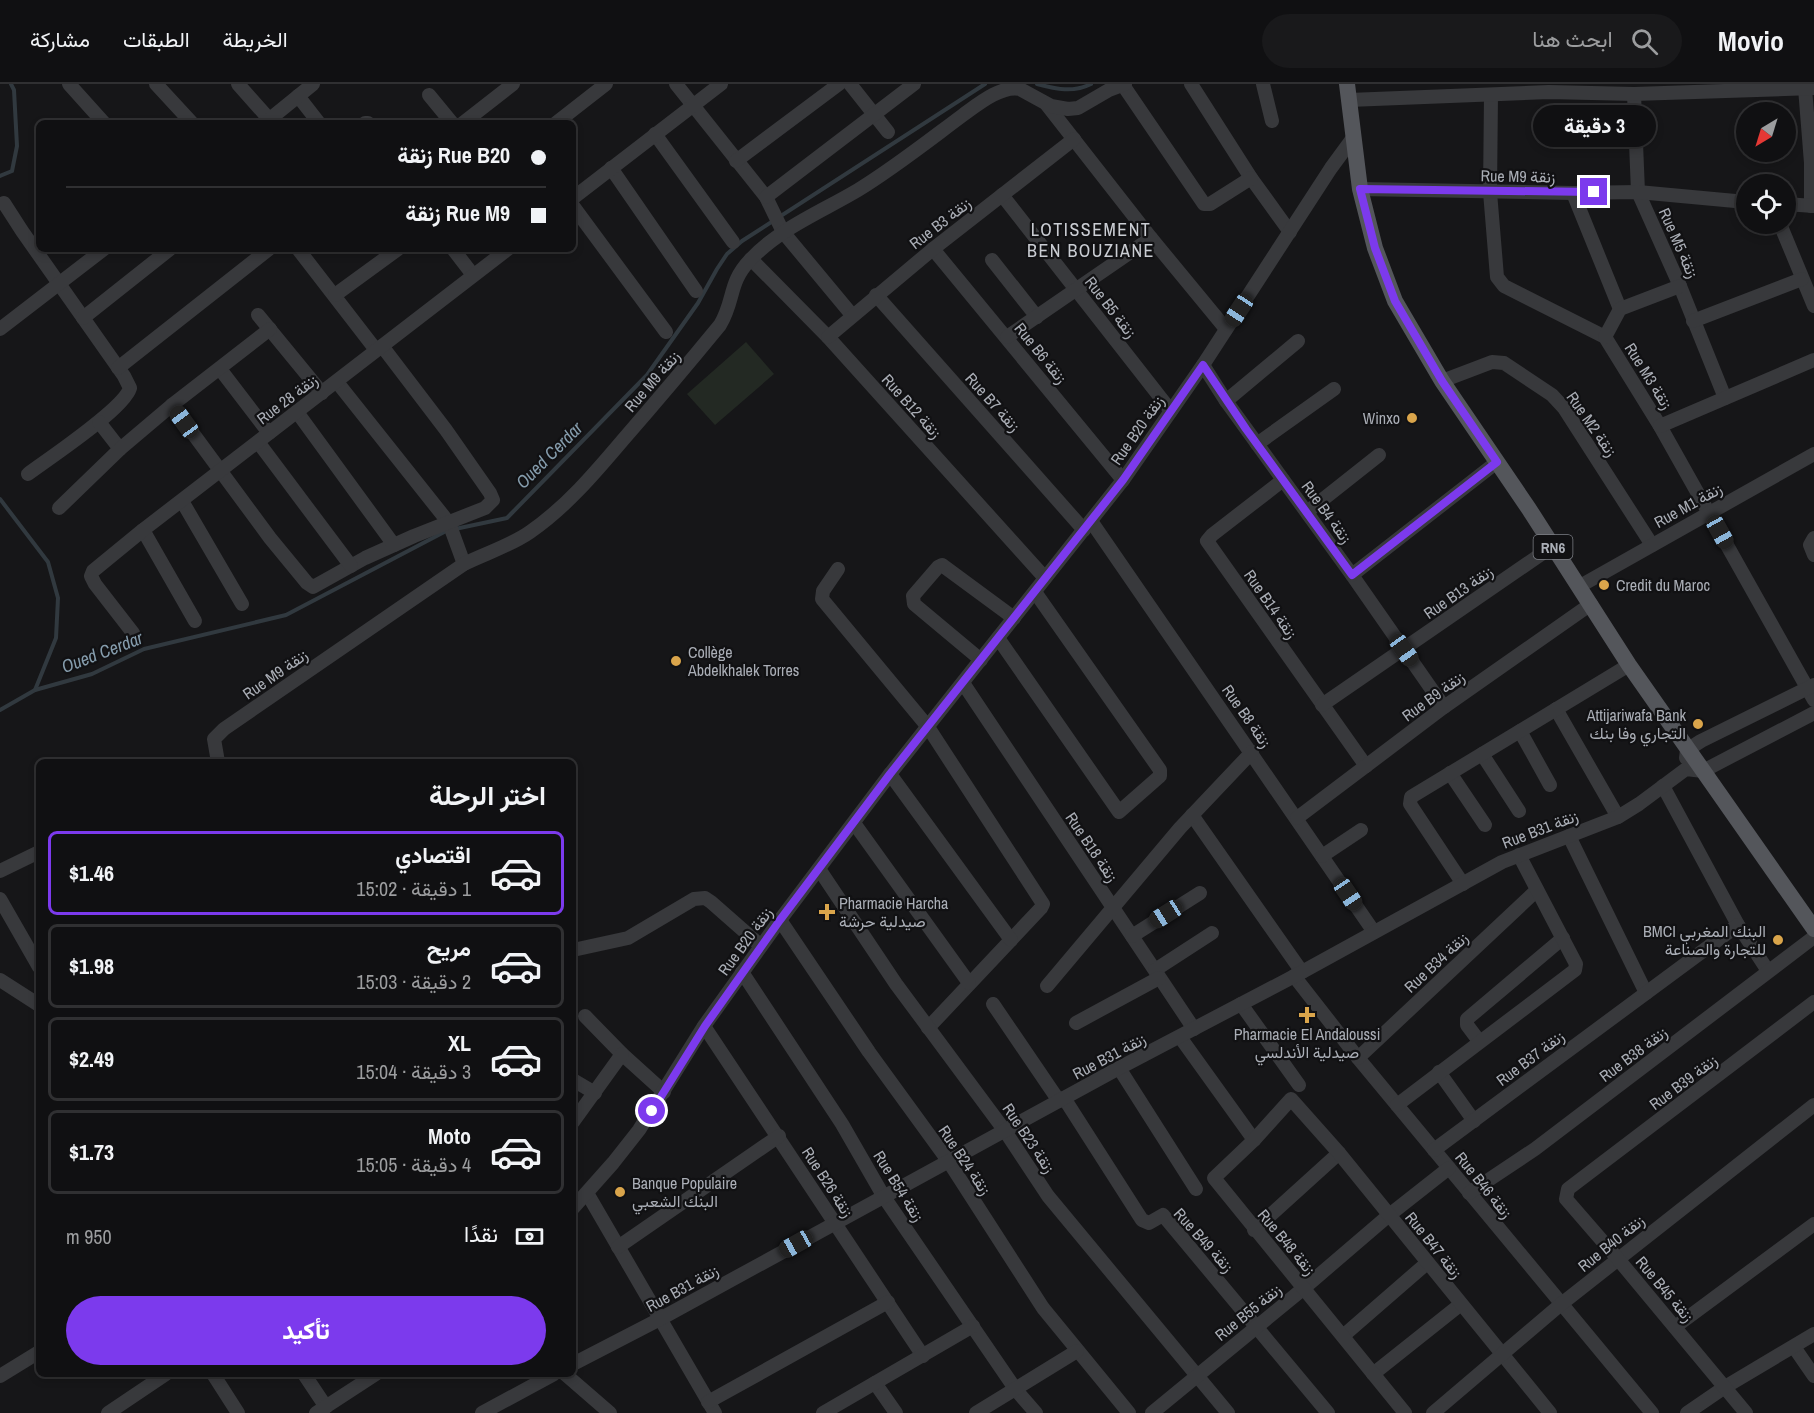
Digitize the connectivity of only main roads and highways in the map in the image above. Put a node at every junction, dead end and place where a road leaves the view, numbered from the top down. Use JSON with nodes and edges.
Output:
{"nodes":[{"id":1,"x":1348,"y":92,"type":"edge"},
{"id":2,"x":1814,"y":928,"type":"edge"}],
"edges":[{"from":1,"to":2,"type":"main road","number":"RN6"}]}
